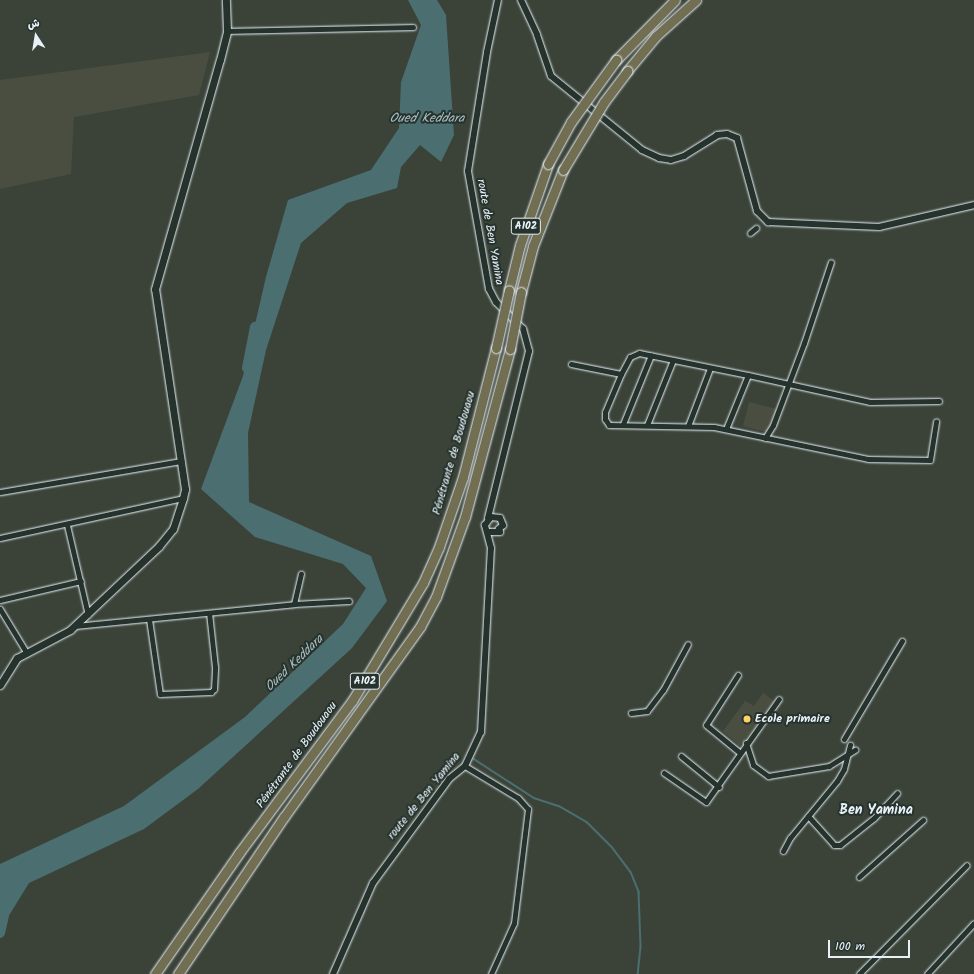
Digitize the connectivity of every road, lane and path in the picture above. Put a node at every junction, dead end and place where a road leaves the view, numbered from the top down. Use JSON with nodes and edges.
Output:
{"nodes":[{"id":1,"x":226,"y":0,"type":"edge"},
{"id":2,"x":498,"y":0,"type":"edge"},
{"id":3,"x":521,"y":0,"type":"edge"},
{"id":4,"x":675,"y":0,"type":"edge"},
{"id":5,"x":696,"y":0,"type":"edge"},
{"id":6,"x":413,"y":27,"type":"dead end"},
{"id":7,"x":227,"y":31,"type":"junction"},
{"id":8,"x":974,"y":205,"type":"edge"},
{"id":9,"x":756,"y":228,"type":"dead end"},
{"id":10,"x":750,"y":232,"type":"dead end"},
{"id":11,"x":831,"y":262,"type":"dead end"},
{"id":12,"x":651,"y":355,"type":"junction"},
{"id":13,"x":673,"y":360,"type":"junction"},
{"id":14,"x":571,"y":364,"type":"dead end"},
{"id":15,"x":710,"y":368,"type":"junction"},
{"id":16,"x":621,"y":374,"type":"junction"},
{"id":17,"x":748,"y":375,"type":"junction"},
{"id":18,"x":787,"y":386,"type":"junction"},
{"id":19,"x":939,"y":401,"type":"dead end"},
{"id":20,"x":936,"y":422,"type":"dead end"},
{"id":21,"x":623,"y":424,"type":"junction"},
{"id":22,"x":647,"y":425,"type":"junction"},
{"id":23,"x":688,"y":426,"type":"junction"},
{"id":24,"x":726,"y":429,"type":"junction"},
{"id":25,"x":765,"y":438,"type":"junction"},
{"id":26,"x":181,"y":461,"type":"junction"},
{"id":27,"x":0,"y":492,"type":"edge"},
{"id":28,"x":183,"y":498,"type":"junction"},
{"id":29,"x":493,"y":500,"type":"junction"},
{"id":30,"x":498,"y":517,"type":"junction"},
{"id":31,"x":488,"y":518,"type":"junction"},
{"id":32,"x":67,"y":525,"type":"junction"},
{"id":33,"x":488,"y":532,"type":"junction"},
{"id":34,"x":498,"y":533,"type":"junction"},
{"id":35,"x":0,"y":538,"type":"edge"},
{"id":36,"x":491,"y":548,"type":"junction"},
{"id":37,"x":301,"y":574,"type":"dead end"},
{"id":38,"x":81,"y":580,"type":"junction"},
{"id":39,"x":0,"y":600,"type":"edge"},
{"id":40,"x":349,"y":601,"type":"dead end"},
{"id":41,"x":294,"y":604,"type":"junction"},
{"id":42,"x":0,"y":609,"type":"edge"},
{"id":43,"x":209,"y":613,"type":"junction"},
{"id":44,"x":88,"y":616,"type":"junction"},
{"id":45,"x":149,"y":619,"type":"junction"},
{"id":46,"x":75,"y":626,"type":"junction"},
{"id":47,"x":902,"y":641,"type":"dead end"},
{"id":48,"x":688,"y":644,"type":"dead end"},
{"id":49,"x":26,"y":652,"type":"junction"},
{"id":50,"x":738,"y":675,"type":"dead end"},
{"id":51,"x":0,"y":685,"type":"edge"},
{"id":52,"x":779,"y":699,"type":"dead end"},
{"id":53,"x":631,"y":713,"type":"dead end"},
{"id":54,"x":844,"y":739,"type":"dead end"},
{"id":55,"x":746,"y":743,"type":"junction"},
{"id":56,"x":850,"y":745,"type":"dead end"},
{"id":57,"x":855,"y":750,"type":"dead end"},
{"id":58,"x":739,"y":752,"type":"junction"},
{"id":59,"x":681,"y":756,"type":"dead end"},
{"id":60,"x":847,"y":756,"type":"junction"},
{"id":61,"x":465,"y":766,"type":"junction"},
{"id":62,"x":664,"y":773,"type":"dead end"},
{"id":63,"x":719,"y":786,"type":"junction"},
{"id":64,"x":897,"y":793,"type":"dead end"},
{"id":65,"x":808,"y":816,"type":"junction"},
{"id":66,"x":923,"y":820,"type":"dead end"},
{"id":67,"x":784,"y":851,"type":"dead end"},
{"id":68,"x":967,"y":865,"type":"dead end"},
{"id":69,"x":859,"y":877,"type":"dead end"},
{"id":70,"x":974,"y":923,"type":"edge"},
{"id":71,"x":155,"y":974,"type":"edge"},
{"id":72,"x":178,"y":974,"type":"edge"},
{"id":73,"x":333,"y":974,"type":"edge"},
{"id":74,"x":491,"y":974,"type":"edge"},
{"id":75,"x":859,"y":974,"type":"edge"},
{"id":76,"x":927,"y":974,"type":"edge"}],
"edges":[{"from":1,"to":7,"type":"main road"},
{"from":2,"to":29,"type":"street","name":"route de Ben Yamina"},
{"from":3,"to":8,"type":"street"},
{"from":4,"to":71,"type":"highway","name":"Pénétrante de Boudouaou","number":"A102","bridge":true},
{"from":5,"to":72,"type":"highway","number":"A102","bridge":true},
{"from":6,"to":7,"type":"street"},
{"from":7,"to":26,"type":"main road"},
{"from":9,"to":10,"type":"street"},
{"from":11,"to":18,"type":"street"},
{"from":12,"to":13,"type":"street"},
{"from":12,"to":16,"type":"street"},
{"from":12,"to":21,"type":"street"},
{"from":13,"to":15,"type":"street"},
{"from":13,"to":22,"type":"street"},
{"from":14,"to":16,"type":"street"},
{"from":15,"to":17,"type":"street"},
{"from":15,"to":23,"type":"street"},
{"from":16,"to":21,"type":"street"},
{"from":17,"to":18,"type":"street"},
{"from":17,"to":24,"type":"street"},
{"from":18,"to":19,"type":"street"},
{"from":18,"to":25,"type":"street"},
{"from":20,"to":25,"type":"street"},
{"from":21,"to":22,"type":"street"},
{"from":22,"to":23,"type":"street"},
{"from":23,"to":24,"type":"street"},
{"from":24,"to":25,"type":"street"},
{"from":26,"to":27,"type":"street"},
{"from":26,"to":28,"type":"main road"},
{"from":28,"to":32,"type":"street"},
{"from":28,"to":44,"type":"main road"},
{"from":29,"to":30,"type":"street","name":"route de Ben Yamina"},
{"from":29,"to":31,"type":"street","name":"route de Ben Yamina"},
{"from":30,"to":31,"type":"street"},
{"from":30,"to":34,"type":"street"},
{"from":31,"to":33,"type":"street"},
{"from":32,"to":35,"type":"street"},
{"from":32,"to":38,"type":"street"},
{"from":33,"to":34,"type":"street"},
{"from":33,"to":36,"type":"street","name":"route de Ben Yamina"},
{"from":34,"to":36,"type":"street","name":"route de Ben Yamina"},
{"from":36,"to":61,"type":"street","name":"route de Ben Yamina"},
{"from":37,"to":41,"type":"street"},
{"from":38,"to":39,"type":"street"},
{"from":38,"to":44,"type":"street"},
{"from":40,"to":41,"type":"street"},
{"from":41,"to":43,"type":"street"},
{"from":42,"to":49,"type":"street"},
{"from":43,"to":45,"type":"street"},
{"from":43,"to":45,"type":"street"},
{"from":44,"to":46,"type":"main road"},
{"from":45,"to":46,"type":"street"},
{"from":46,"to":49,"type":"main road"},
{"from":47,"to":54,"type":"street"},
{"from":48,"to":53,"type":"street"},
{"from":49,"to":51,"type":"main road"},
{"from":50,"to":58,"type":"street"},
{"from":52,"to":55,"type":"street"},
{"from":55,"to":58,"type":"street"},
{"from":55,"to":60,"type":"street"},
{"from":56,"to":60,"type":"street"},
{"from":57,"to":60,"type":"street"},
{"from":58,"to":63,"type":"street"},
{"from":59,"to":63,"type":"street"},
{"from":60,"to":65,"type":"street"},
{"from":61,"to":73,"type":"street","name":"route de Ben Yamina"},
{"from":61,"to":74,"type":"street"},
{"from":62,"to":63,"type":"street"},
{"from":64,"to":65,"type":"street"},
{"from":65,"to":67,"type":"street"},
{"from":66,"to":69,"type":"street"},
{"from":68,"to":75,"type":"street"},
{"from":70,"to":76,"type":"street"}]}
